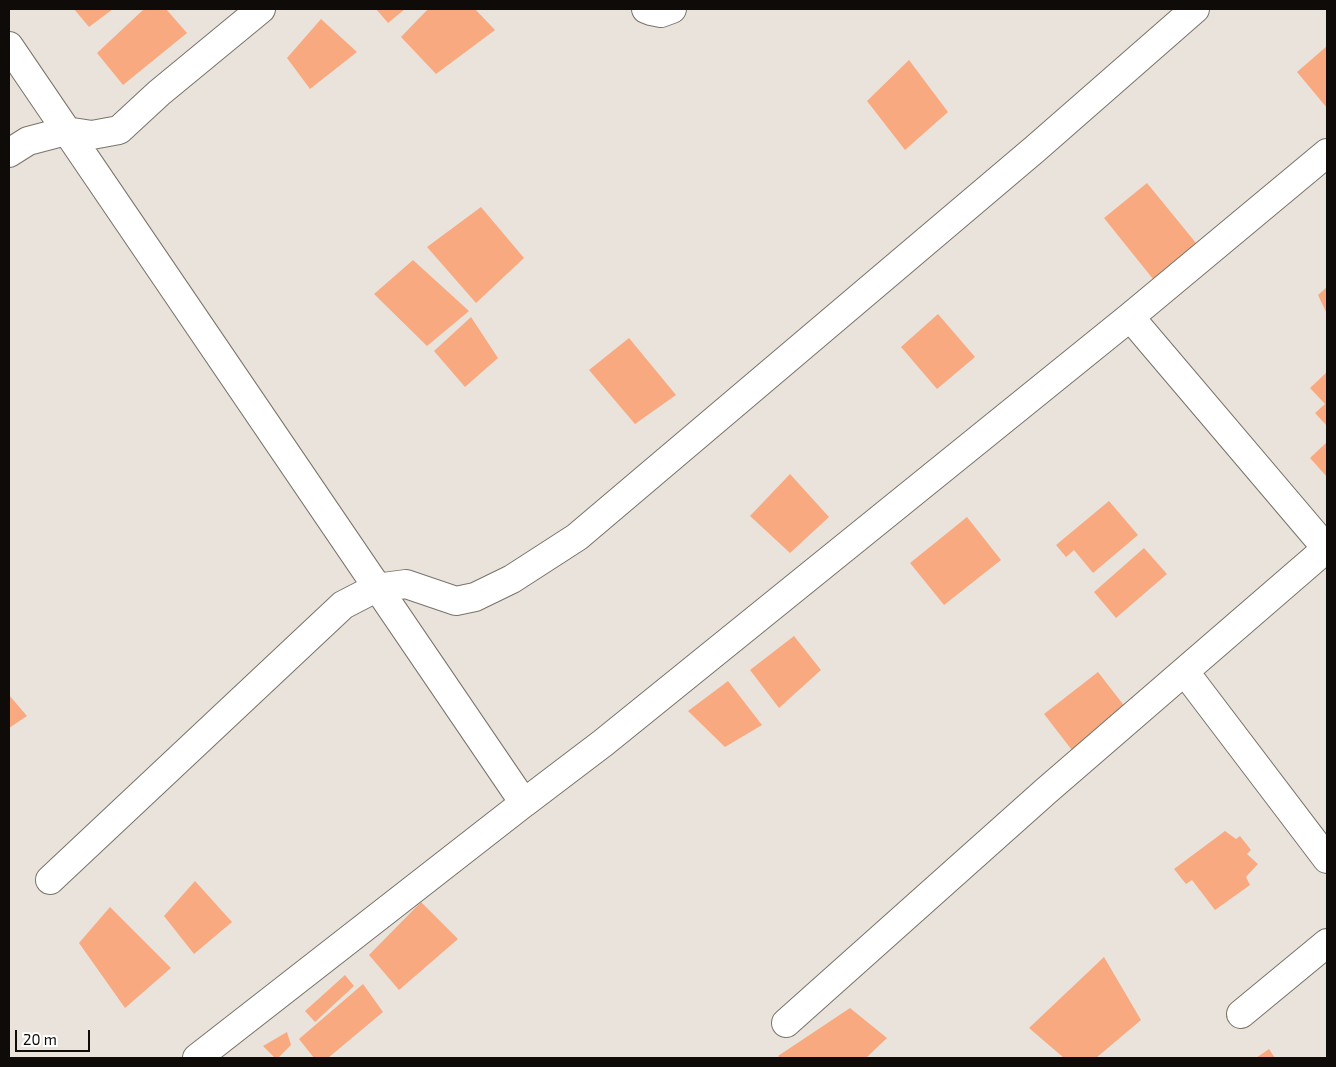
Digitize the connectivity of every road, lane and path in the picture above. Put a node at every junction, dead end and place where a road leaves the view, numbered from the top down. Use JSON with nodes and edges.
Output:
{"nodes":[{"id":1,"x":261,"y":9,"type":"edge"},
{"id":2,"x":646,"y":9,"type":"edge"},
{"id":3,"x":672,"y":9,"type":"edge"},
{"id":4,"x":1195,"y":9,"type":"edge"},
{"id":5,"x":9,"y":46,"type":"edge"},
{"id":6,"x":66,"y":131,"type":"junction"},
{"id":7,"x":9,"y":153,"type":"edge"},
{"id":8,"x":1327,"y":153,"type":"edge"},
{"id":9,"x":1130,"y":318,"type":"junction"},
{"id":10,"x":1327,"y":548,"type":"edge"},
{"id":11,"x":376,"y":588,"type":"junction"},
{"id":12,"x":1185,"y":672,"type":"junction"},
{"id":13,"x":524,"y":803,"type":"junction"},
{"id":14,"x":1327,"y":859,"type":"edge"},
{"id":15,"x":50,"y":880,"type":"dead end"},
{"id":16,"x":1327,"y":944,"type":"edge"},
{"id":17,"x":1241,"y":1014,"type":"dead end"},
{"id":18,"x":786,"y":1023,"type":"dead end"},
{"id":19,"x":197,"y":1058,"type":"edge"}],
"edges":[{"from":1,"to":6,"type":"street"},
{"from":2,"to":3,"type":"street"},
{"from":4,"to":11,"type":"street"},
{"from":5,"to":6,"type":"street"},
{"from":6,"to":7,"type":"street"},
{"from":6,"to":11,"type":"street"},
{"from":8,"to":9,"type":"street"},
{"from":9,"to":10,"type":"street"},
{"from":9,"to":13,"type":"street"},
{"from":10,"to":12,"type":"street"},
{"from":11,"to":13,"type":"street"},
{"from":11,"to":15,"type":"street"},
{"from":12,"to":14,"type":"street"},
{"from":12,"to":18,"type":"street"},
{"from":13,"to":19,"type":"street"},
{"from":16,"to":17,"type":"street"}]}
